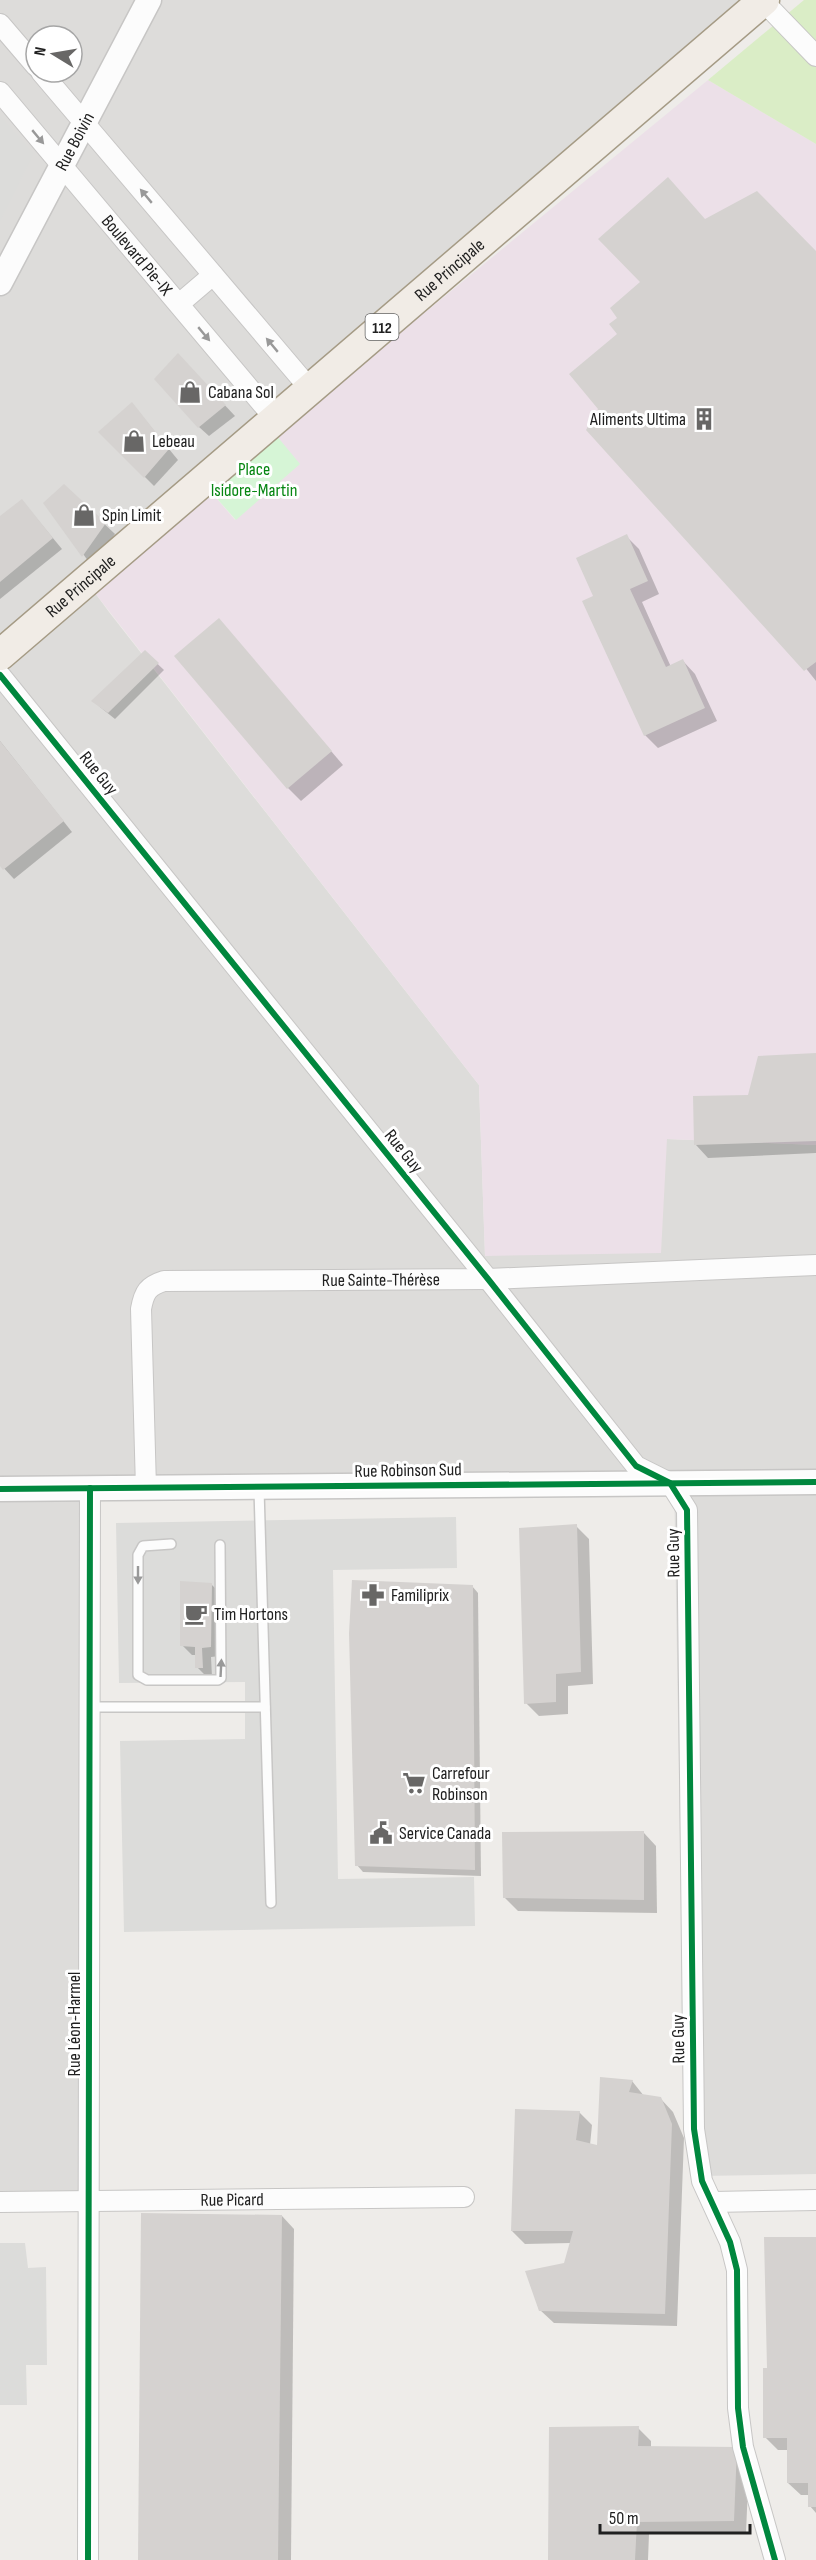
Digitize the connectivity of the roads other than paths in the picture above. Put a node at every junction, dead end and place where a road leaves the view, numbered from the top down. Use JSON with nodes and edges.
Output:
{"nodes":[{"id":1,"x":149,"y":0,"type":"edge"},
{"id":2,"x":763,"y":0,"type":"edge"},
{"id":3,"x":0,"y":24,"type":"edge"},
{"id":4,"x":24,"y":52,"type":"edge"},
{"id":5,"x":816,"y":56,"type":"edge"},
{"id":6,"x":51,"y":84,"type":"edge"},
{"id":7,"x":0,"y":92,"type":"edge"},
{"id":8,"x":85,"y":123,"type":"junction"},
{"id":9,"x":62,"y":166,"type":"junction"},
{"id":10,"x":213,"y":275,"type":"junction"},
{"id":11,"x":0,"y":283,"type":"edge"},
{"id":12,"x":179,"y":304,"type":"junction"},
{"id":13,"x":310,"y":389,"type":"junction"},
{"id":14,"x":275,"y":419,"type":"junction"},
{"id":15,"x":0,"y":655,"type":"edge"},
{"id":16,"x":0,"y":675,"type":"edge"},
{"id":17,"x":816,"y":1265,"type":"edge"},
{"id":18,"x":488,"y":1279,"type":"junction"},
{"id":19,"x":816,"y":1482,"type":"edge"},
{"id":20,"x":670,"y":1483,"type":"junction"},
{"id":21,"x":259,"y":1487,"type":"junction"},
{"id":22,"x":90,"y":1488,"type":"junction"},
{"id":23,"x":146,"y":1488,"type":"junction"},
{"id":24,"x":0,"y":1489,"type":"edge"},
{"id":25,"x":171,"y":1544,"type":"dead end"},
{"id":26,"x":220,"y":1545,"type":"dead end"},
{"id":27,"x":89,"y":1707,"type":"junction"},
{"id":28,"x":265,"y":1707,"type":"junction"},
{"id":29,"x":271,"y":1903,"type":"dead end"},
{"id":30,"x":464,"y":2197,"type":"dead end"},
{"id":31,"x":816,"y":2200,"type":"edge"},
{"id":32,"x":89,"y":2201,"type":"junction"},
{"id":33,"x":0,"y":2202,"type":"edge"},
{"id":34,"x":713,"y":2202,"type":"junction"},
{"id":35,"x":88,"y":2560,"type":"edge"},
{"id":36,"x":775,"y":2560,"type":"edge"}],
"edges":[{"from":1,"to":8,"type":"street","name":"Rue Boivin"},
{"from":2,"to":5,"type":"street"},
{"from":2,"to":13,"type":"main road","name":"Rue Principale","number":"112"},
{"from":3,"to":4,"type":"street"},
{"from":6,"to":8,"type":"street"},
{"from":7,"to":9,"type":"street","name":"Boulevard Pie-IX","one_way":true},
{"from":8,"to":9,"type":"street","name":"Rue Boivin"},
{"from":10,"to":8,"type":"street","one_way":true},
{"from":9,"to":11,"type":"street","name":"Rue Boivin"},
{"from":9,"to":12,"type":"street","name":"Boulevard Pie-IX"},
{"from":10,"to":12,"type":"street"},
{"from":13,"to":10,"type":"street","one_way":true},
{"from":12,"to":14,"type":"street","name":"Boulevard Pie-IX","one_way":true},
{"from":13,"to":14,"type":"main road","name":"Rue Principale","number":"112"},
{"from":14,"to":15,"type":"main road","name":"Rue Principale","number":"112"},
{"from":16,"to":18,"type":"street","name":"Rue Guy"},
{"from":17,"to":18,"type":"street","name":"Rue Sainte-Thérèse"},
{"from":18,"to":20,"type":"street","name":"Rue Guy"},
{"from":18,"to":23,"type":"street","name":"Rue Sainte-Thérèse"},
{"from":19,"to":20,"type":"street","name":"Rue Robinson Sud"},
{"from":20,"to":21,"type":"street","name":"Rue Robinson Sud"},
{"from":20,"to":34,"type":"street","name":"Rue Guy"},
{"from":21,"to":23,"type":"street","name":"Rue Robinson Sud"},
{"from":21,"to":28,"type":"lane"},
{"from":22,"to":23,"type":"street","name":"Rue Robinson Sud"},
{"from":22,"to":24,"type":"street","name":"Rue Robinson Sud"},
{"from":22,"to":27,"type":"street","name":"Rue Léon-Harmel"},
{"from":25,"to":26,"type":"lane","one_way":true},
{"from":27,"to":28,"type":"lane"},
{"from":27,"to":32,"type":"street","name":"Rue Léon-Harmel"},
{"from":28,"to":29,"type":"lane"},
{"from":30,"to":32,"type":"street","name":"Rue Picard"},
{"from":31,"to":34,"type":"street"},
{"from":32,"to":33,"type":"street","name":"Rue Picard"},
{"from":32,"to":35,"type":"street","name":"Rue Léon-Harmel"},
{"from":34,"to":36,"type":"street","name":"Rue Guy"}]}
